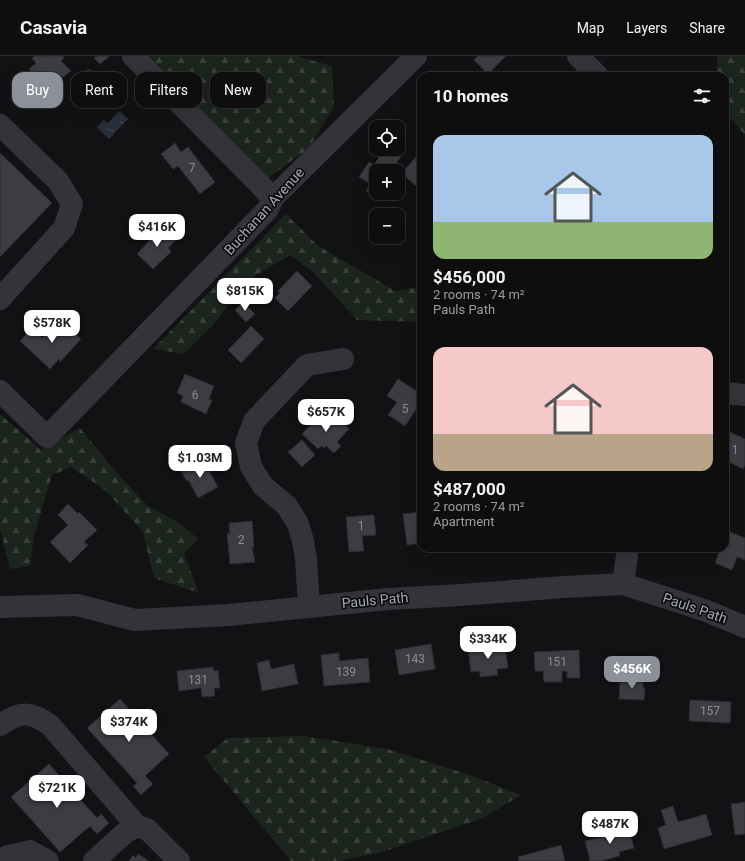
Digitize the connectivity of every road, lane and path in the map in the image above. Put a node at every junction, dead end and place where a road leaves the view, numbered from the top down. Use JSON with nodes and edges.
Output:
{"nodes":[{"id":1,"x":133,"y":56,"type":"edge"},
{"id":2,"x":416,"y":56,"type":"edge"},
{"id":3,"x":578,"y":56,"type":"edge"},
{"id":4,"x":594,"y":72,"type":"edge"},
{"id":5,"x":0,"y":125,"type":"edge"},
{"id":6,"x":274,"y":198,"type":"junction"},
{"id":7,"x":0,"y":299,"type":"edge"},
{"id":8,"x":343,"y":359,"type":"dead end"},
{"id":9,"x":0,"y":391,"type":"edge"},
{"id":10,"x":729,"y":393,"type":"edge"},
{"id":11,"x":745,"y":395,"type":"edge"},
{"id":12,"x":627,"y":552,"type":"edge"},
{"id":13,"x":623,"y":584,"type":"junction"},
{"id":14,"x":309,"y":606,"type":"junction"},
{"id":15,"x":0,"y":607,"type":"edge"},
{"id":16,"x":745,"y":626,"type":"edge"},
{"id":17,"x":0,"y":725,"type":"edge"},
{"id":18,"x":137,"y":826,"type":"junction"},
{"id":19,"x":2,"y":861,"type":"edge"},
{"id":20,"x":48,"y":861,"type":"edge"},
{"id":21,"x":94,"y":861,"type":"edge"},
{"id":22,"x":179,"y":861,"type":"edge"}],
"edges":[{"from":1,"to":6,"type":"street"},
{"from":2,"to":6,"type":"street","name":"Buchanan Avenue"},
{"from":3,"to":4,"type":"street"},
{"from":5,"to":7,"type":"street"},
{"from":6,"to":9,"type":"street","name":"Buchanan Avenue"},
{"from":8,"to":14,"type":"street"},
{"from":10,"to":11,"type":"street"},
{"from":12,"to":13,"type":"street"},
{"from":13,"to":14,"type":"street","name":"Pauls Path"},
{"from":13,"to":16,"type":"street","name":"Pauls Path"},
{"from":14,"to":15,"type":"street","name":"Pauls Path"},
{"from":17,"to":18,"type":"street"},
{"from":18,"to":21,"type":"street"},
{"from":18,"to":22,"type":"street"},
{"from":19,"to":20,"type":"street"}]}
